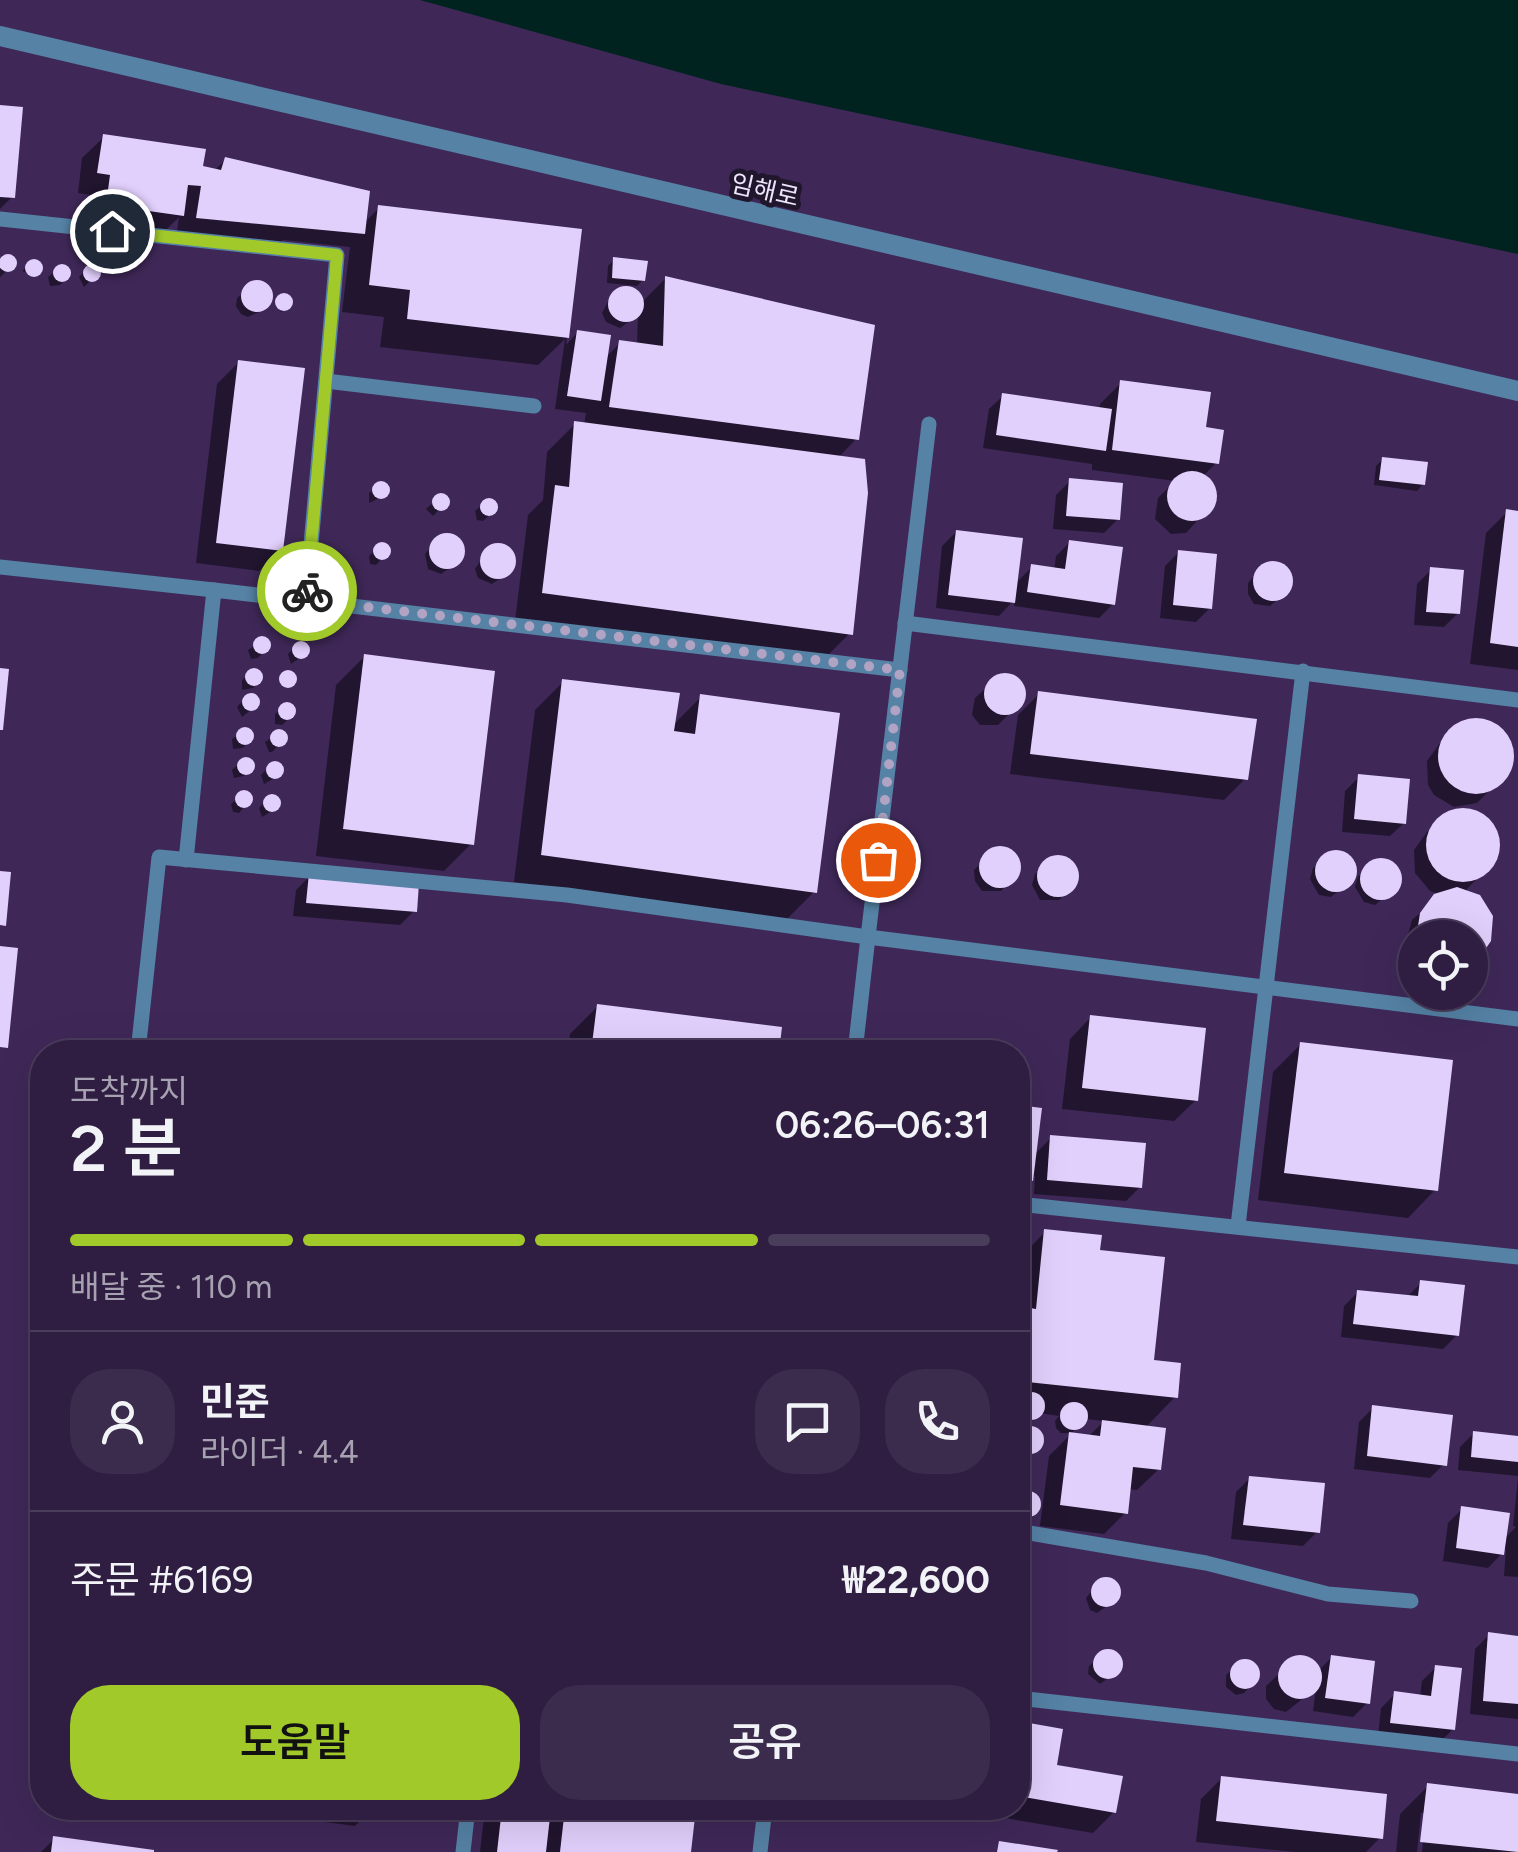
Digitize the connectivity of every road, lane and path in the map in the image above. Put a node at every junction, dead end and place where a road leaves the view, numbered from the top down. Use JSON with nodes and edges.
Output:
{"nodes":[{"id":1,"x":0,"y":36,"type":"edge"},
{"id":2,"x":0,"y":218,"type":"edge"},
{"id":3,"x":326,"y":382,"type":"junction"},
{"id":4,"x":1518,"y":391,"type":"edge"},
{"id":5,"x":534,"y":406,"type":"dead end"},
{"id":6,"x":929,"y":424,"type":"dead end"},
{"id":7,"x":0,"y":567,"type":"edge"},
{"id":8,"x":214,"y":590,"type":"junction"},
{"id":9,"x":306,"y":600,"type":"junction"},
{"id":10,"x":906,"y":623,"type":"junction"},
{"id":11,"x":900,"y":670,"type":"junction"},
{"id":12,"x":1303,"y":671,"type":"junction"},
{"id":13,"x":1518,"y":700,"type":"edge"},
{"id":14,"x":186,"y":860,"type":"junction"},
{"id":15,"x":868,"y":937,"type":"junction"},
{"id":16,"x":1264,"y":987,"type":"junction"},
{"id":17,"x":1518,"y":1019,"type":"edge"},
{"id":18,"x":139,"y":1040,"type":"edge"},
{"id":19,"x":856,"y":1040,"type":"edge"},
{"id":20,"x":1030,"y":1205,"type":"edge"},
{"id":21,"x":1238,"y":1226,"type":"junction"},
{"id":22,"x":1518,"y":1257,"type":"edge"},
{"id":23,"x":1030,"y":1534,"type":"edge"},
{"id":24,"x":1411,"y":1600,"type":"dead end"},
{"id":25,"x":1030,"y":1699,"type":"edge"},
{"id":26,"x":1518,"y":1754,"type":"edge"},
{"id":27,"x":466,"y":1820,"type":"edge"},
{"id":28,"x":764,"y":1820,"type":"edge"},
{"id":29,"x":462,"y":1852,"type":"edge"},
{"id":30,"x":760,"y":1852,"type":"edge"}],
"edges":[{"from":1,"to":4,"type":"street","name":"임해로"},
{"from":2,"to":3,"type":"lane"},
{"from":3,"to":5,"type":"lane"},
{"from":3,"to":9,"type":"lane"},
{"from":6,"to":10,"type":"lane"},
{"from":7,"to":8,"type":"lane"},
{"from":8,"to":9,"type":"lane"},
{"from":8,"to":14,"type":"lane"},
{"from":9,"to":11,"type":"lane"},
{"from":10,"to":11,"type":"lane"},
{"from":10,"to":12,"type":"lane"},
{"from":11,"to":15,"type":"lane"},
{"from":12,"to":13,"type":"lane"},
{"from":12,"to":16,"type":"lane"},
{"from":14,"to":15,"type":"lane"},
{"from":14,"to":18,"type":"lane"},
{"from":15,"to":16,"type":"lane"},
{"from":15,"to":19,"type":"lane"},
{"from":16,"to":17,"type":"lane"},
{"from":16,"to":21,"type":"lane"},
{"from":20,"to":21,"type":"lane"},
{"from":21,"to":22,"type":"lane"},
{"from":23,"to":24,"type":"lane"},
{"from":25,"to":26,"type":"lane"},
{"from":27,"to":29,"type":"lane"},
{"from":28,"to":30,"type":"lane"}]}
